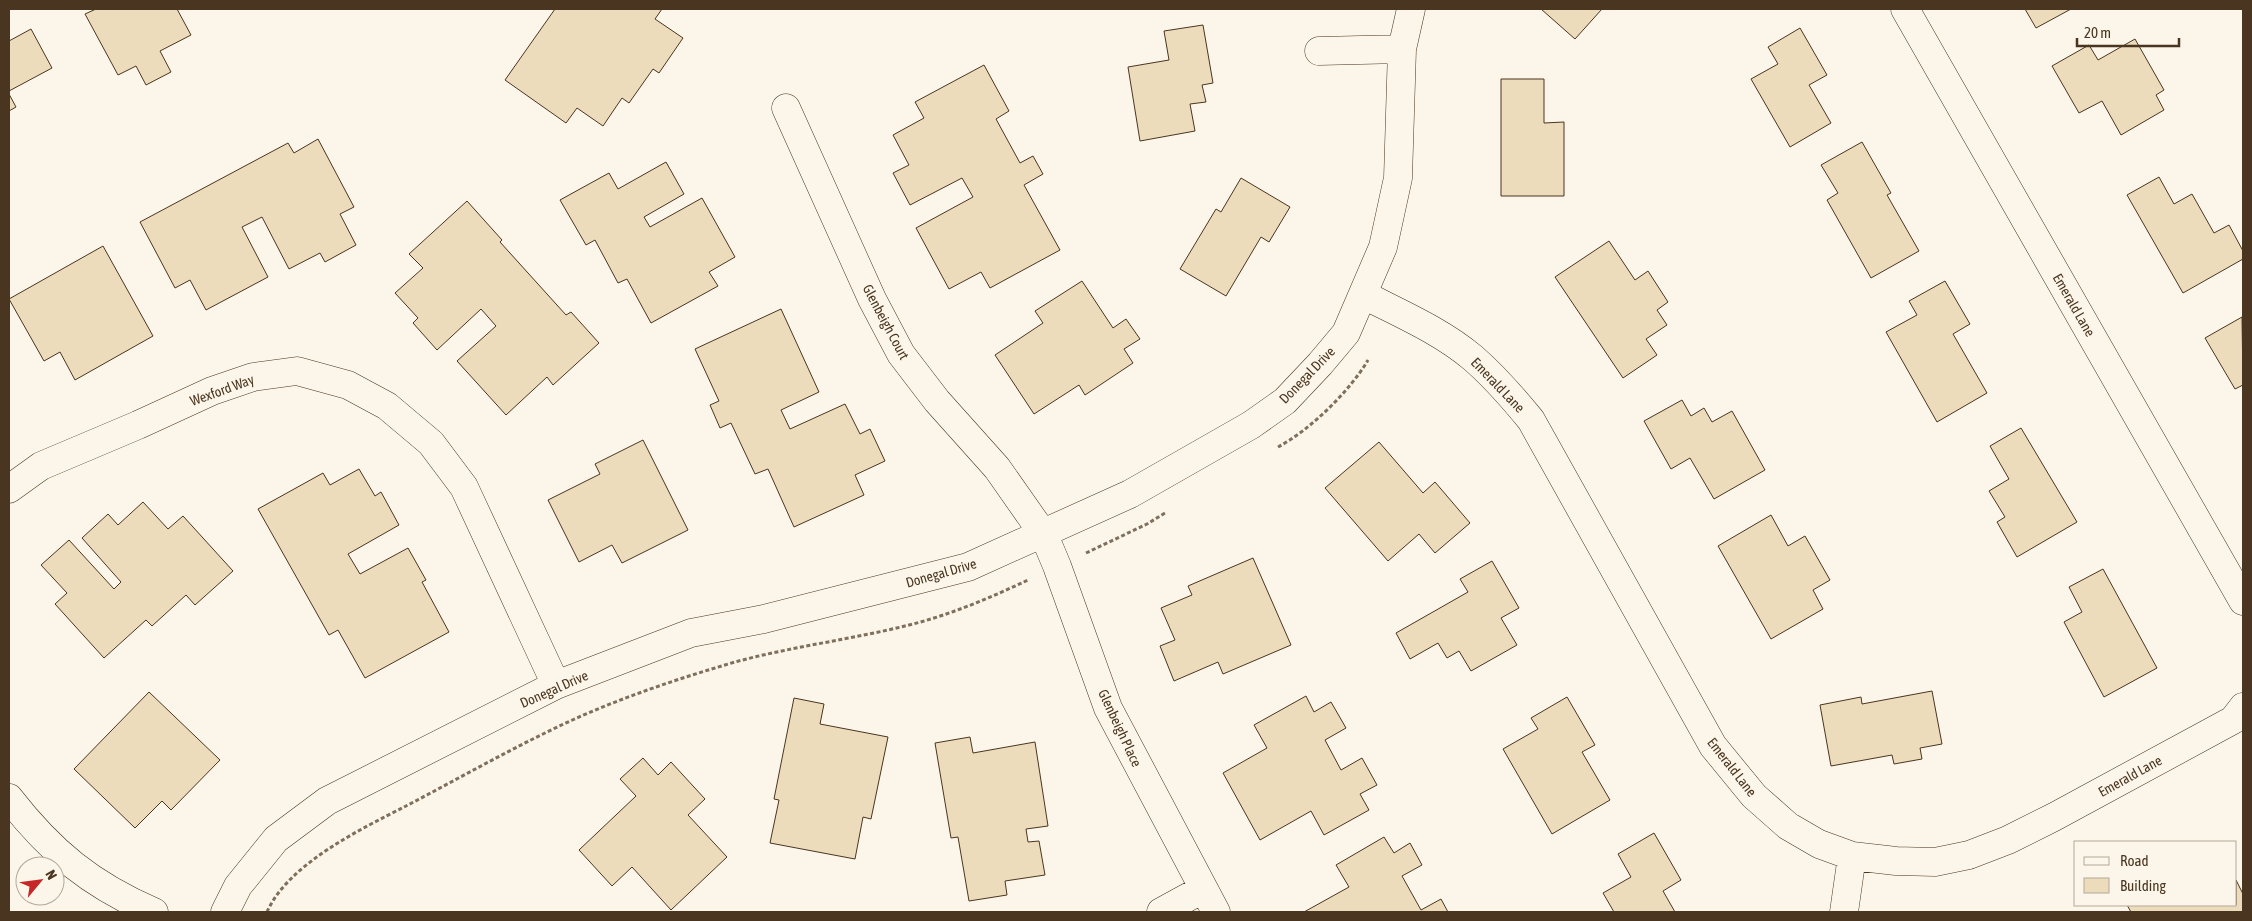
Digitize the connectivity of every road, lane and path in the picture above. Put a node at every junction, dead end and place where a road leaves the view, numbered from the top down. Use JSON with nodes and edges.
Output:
{"nodes":[{"id":1,"x":1411,"y":9,"type":"edge"},
{"id":2,"x":1905,"y":9,"type":"edge"},
{"id":3,"x":1402,"y":49,"type":"junction"},
{"id":4,"x":1319,"y":51,"type":"dead end"},
{"id":5,"x":786,"y":108,"type":"dead end"},
{"id":6,"x":1364,"y":295,"type":"junction"},
{"id":7,"x":9,"y":489,"type":"edge"},
{"id":8,"x":1044,"y":535,"type":"junction"},
{"id":9,"x":2243,"y":602,"type":"edge"},
{"id":10,"x":556,"y":685,"type":"junction"},
{"id":11,"x":2243,"y":707,"type":"edge"},
{"id":12,"x":9,"y":798,"type":"edge"},
{"id":13,"x":1852,"y":856,"type":"junction"},
{"id":14,"x":1210,"y":901,"type":"edge"},
{"id":15,"x":154,"y":912,"type":"edge"},
{"id":16,"x":224,"y":912,"type":"edge"},
{"id":17,"x":1161,"y":912,"type":"edge"},
{"id":18,"x":1844,"y":912,"type":"edge"}],
"edges":[{"from":1,"to":3,"type":"street","name":"Donegal Drive"},
{"from":2,"to":9,"type":"street","name":"Emerald Lane"},
{"from":3,"to":4,"type":"street"},
{"from":3,"to":6,"type":"street","name":"Donegal Drive"},
{"from":5,"to":8,"type":"street","name":"Glenbeigh Court"},
{"from":6,"to":8,"type":"street","name":"Donegal Drive"},
{"from":6,"to":13,"type":"street","name":"Emerald Lane"},
{"from":7,"to":10,"type":"street","name":"Wexford Way"},
{"from":8,"to":10,"type":"street","name":"Donegal Drive"},
{"from":8,"to":14,"type":"street","name":"Glenbeigh Place"},
{"from":10,"to":16,"type":"street","name":"Donegal Drive"},
{"from":11,"to":13,"type":"street","name":"Emerald Lane"},
{"from":12,"to":15,"type":"street"},
{"from":13,"to":18,"type":"street"},
{"from":14,"to":17,"type":"street"}]}
